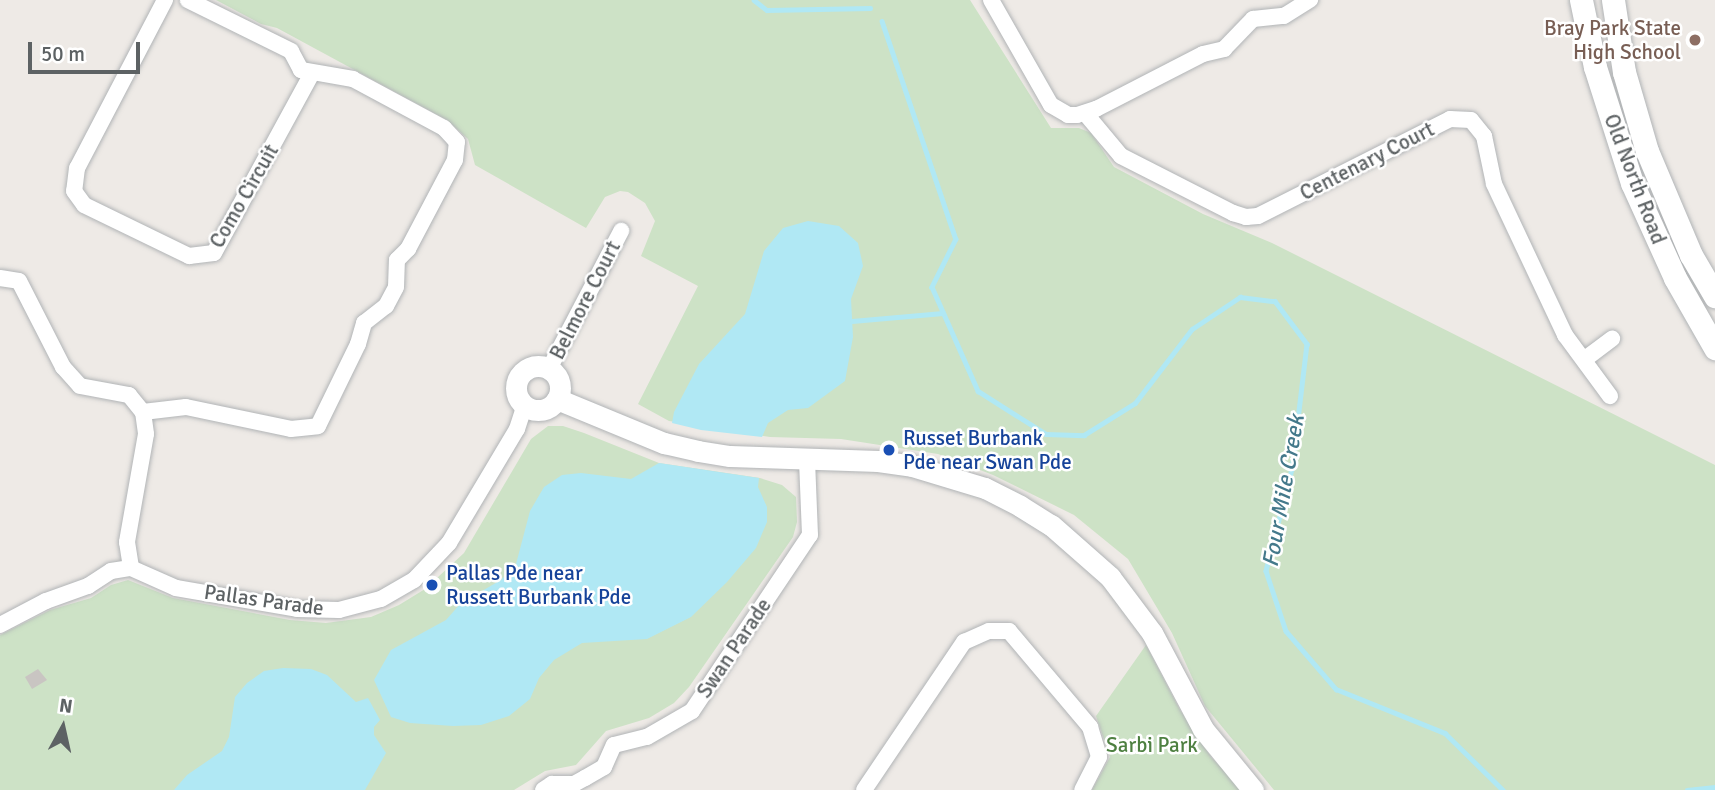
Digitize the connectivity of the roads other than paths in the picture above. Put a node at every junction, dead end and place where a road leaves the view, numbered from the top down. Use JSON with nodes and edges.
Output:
{"nodes":[{"id":1,"x":165,"y":0,"type":"edge"},
{"id":2,"x":188,"y":0,"type":"edge"},
{"id":3,"x":991,"y":0,"type":"edge"},
{"id":4,"x":1310,"y":0,"type":"edge"},
{"id":5,"x":1581,"y":0,"type":"edge"},
{"id":6,"x":1613,"y":0,"type":"edge"},
{"id":7,"x":312,"y":73,"type":"junction"},
{"id":8,"x":1093,"y":110,"type":"junction"},
{"id":9,"x":621,"y":231,"type":"dead end"},
{"id":10,"x":0,"y":278,"type":"edge"},
{"id":11,"x":1715,"y":296,"type":"edge"},
{"id":12,"x":1612,"y":339,"type":"dead end"},
{"id":13,"x":1715,"y":348,"type":"edge"},
{"id":14,"x":1585,"y":359,"type":"junction"},
{"id":15,"x":549,"y":369,"type":"junction"},
{"id":16,"x":1610,"y":396,"type":"dead end"},
{"id":17,"x":557,"y":399,"type":"junction"},
{"id":18,"x":525,"y":405,"type":"junction"},
{"id":19,"x":144,"y":412,"type":"junction"},
{"id":20,"x":807,"y":459,"type":"junction"},
{"id":21,"x":131,"y":568,"type":"junction"},
{"id":22,"x":0,"y":625,"type":"edge"},
{"id":23,"x":589,"y":784,"type":"edge"},
{"id":24,"x":542,"y":790,"type":"edge"},
{"id":25,"x":864,"y":790,"type":"edge"},
{"id":26,"x":1082,"y":790,"type":"edge"},
{"id":27,"x":1253,"y":790,"type":"edge"}],
"edges":[{"from":1,"to":7,"type":"street","name":"Como Circuit"},
{"from":2,"to":7,"type":"street"},
{"from":3,"to":8,"type":"street"},
{"from":4,"to":8,"type":"street"},
{"from":5,"to":13,"type":"main road","name":"Old North Road"},
{"from":6,"to":11,"type":"main road","name":"Old North Road"},
{"from":7,"to":19,"type":"street"},
{"from":8,"to":14,"type":"street","name":"Centenary Court"},
{"from":9,"to":15,"type":"street","name":"Belmore Court"},
{"from":10,"to":19,"type":"street"},
{"from":12,"to":14,"type":"street"},
{"from":14,"to":16,"type":"street","name":"Centenary Court"},
{"from":15,"to":17,"type":"street"},
{"from":15,"to":18,"type":"street"},
{"from":17,"to":18,"type":"street"},
{"from":17,"to":20,"type":"street"},
{"from":18,"to":21,"type":"street","name":"Pallas Parade"},
{"from":19,"to":21,"type":"street"},
{"from":20,"to":23,"type":"street","name":"Swan Parade"},
{"from":20,"to":27,"type":"street"},
{"from":21,"to":22,"type":"street"},
{"from":23,"to":24,"type":"street","name":"Swan Parade"},
{"from":25,"to":26,"type":"street"}]}
